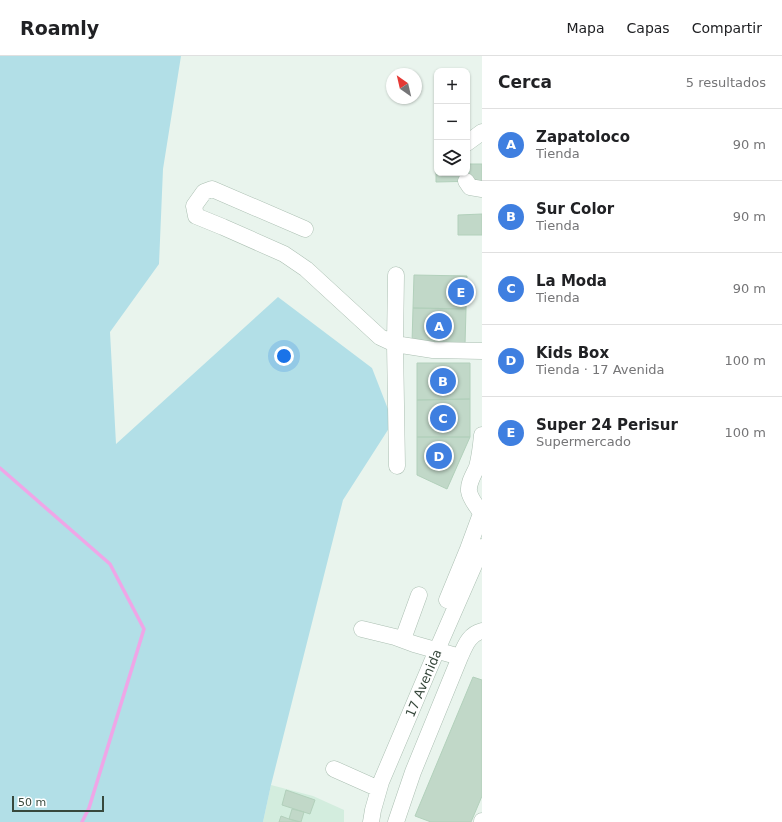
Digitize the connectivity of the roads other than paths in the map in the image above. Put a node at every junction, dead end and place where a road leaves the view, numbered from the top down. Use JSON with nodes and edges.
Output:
{"nodes":[{"id":1,"x":482,"y":132,"type":"edge"},
{"id":2,"x":470,"y":141,"type":"edge"},
{"id":3,"x":466,"y":181,"type":"dead end"},
{"id":4,"x":482,"y":189,"type":"edge"},
{"id":5,"x":305,"y":229,"type":"dead end"},
{"id":6,"x":396,"y":275,"type":"dead end"},
{"id":7,"x":395,"y":344,"type":"junction"},
{"id":8,"x":482,"y":351,"type":"edge"},
{"id":9,"x":482,"y":435,"type":"edge"},
{"id":10,"x":397,"y":466,"type":"dead end"},
{"id":11,"x":482,"y":512,"type":"edge"},
{"id":12,"x":482,"y":547,"type":"edge"},
{"id":13,"x":419,"y":595,"type":"dead end"},
{"id":14,"x":362,"y":629,"type":"dead end"},
{"id":15,"x":482,"y":631,"type":"edge"},
{"id":16,"x":403,"y":639,"type":"junction"},
{"id":17,"x":437,"y":650,"type":"junction"},
{"id":18,"x":460,"y":657,"type":"junction"},
{"id":19,"x":334,"y":769,"type":"dead end"},
{"id":20,"x":379,"y":789,"type":"junction"},
{"id":21,"x":371,"y":822,"type":"edge"},
{"id":22,"x":396,"y":822,"type":"edge"}],
"edges":[{"from":1,"to":2,"type":"street"},
{"from":3,"to":4,"type":"street"},
{"from":5,"to":7,"type":"street"},
{"from":6,"to":7,"type":"street"},
{"from":7,"to":8,"type":"street"},
{"from":7,"to":10,"type":"street"},
{"from":9,"to":11,"type":"street"},
{"from":11,"to":17,"type":"street"},
{"from":12,"to":17,"type":"street","name":"17 Avenida"},
{"from":13,"to":16,"type":"street"},
{"from":14,"to":16,"type":"street"},
{"from":15,"to":18,"type":"street","name":"17 Avenida"},
{"from":16,"to":17,"type":"street"},
{"from":17,"to":18,"type":"street"},
{"from":17,"to":20,"type":"street","name":"17 Avenida"},
{"from":18,"to":22,"type":"street","name":"17 Avenida"},
{"from":19,"to":20,"type":"street"},
{"from":20,"to":21,"type":"street","name":"17 Avenida"}]}
